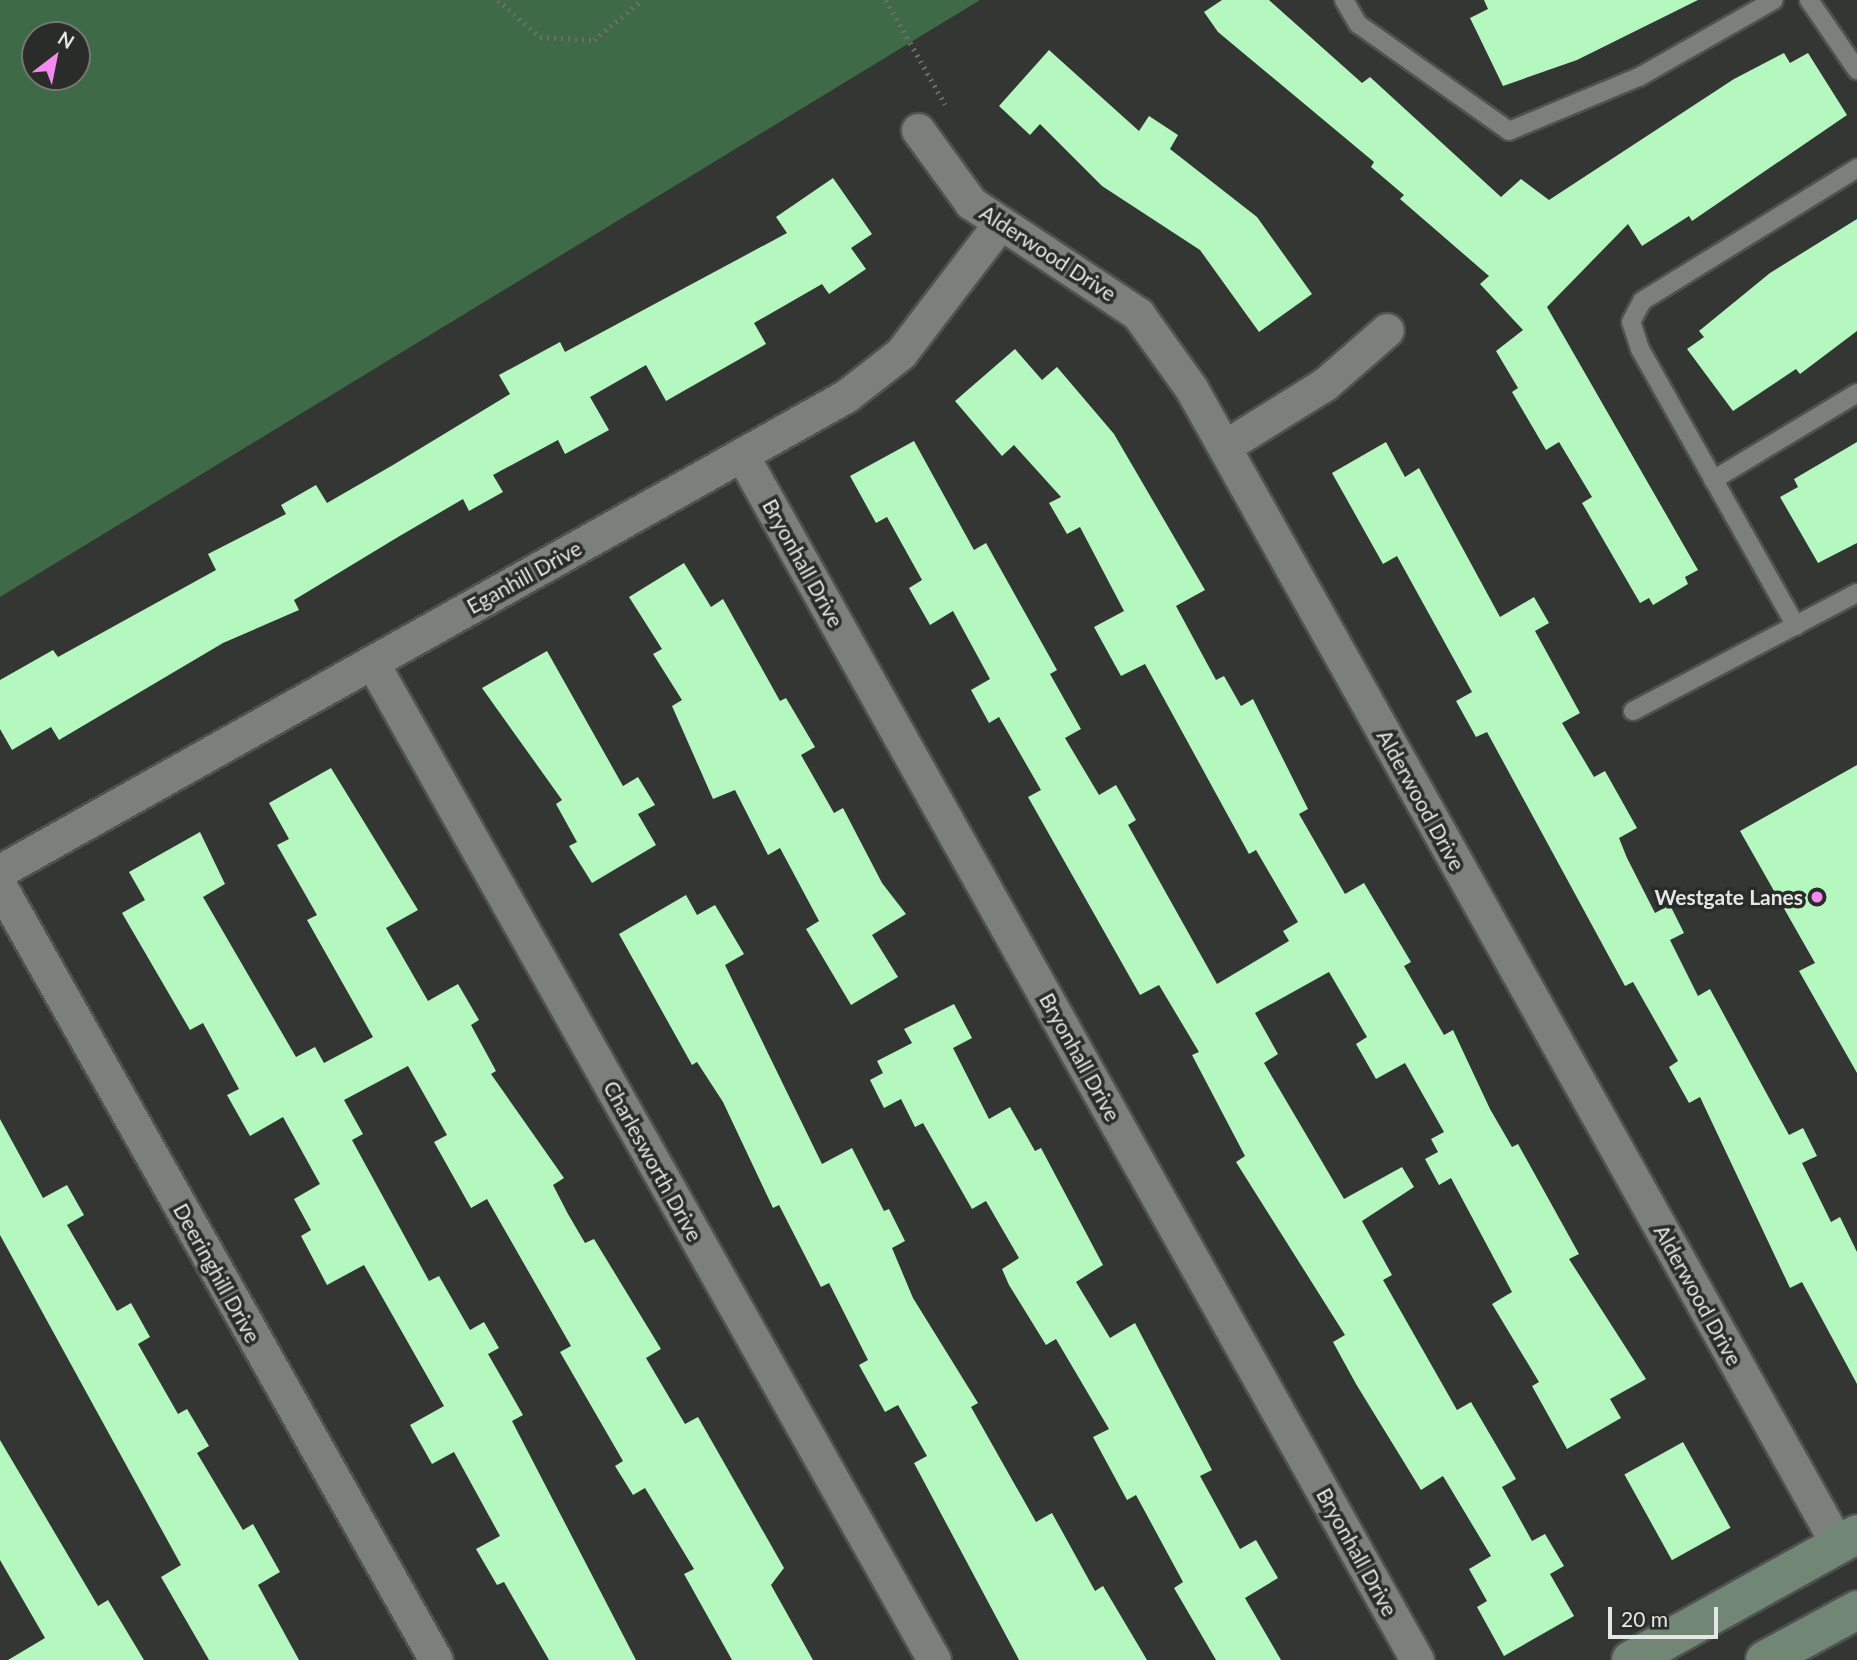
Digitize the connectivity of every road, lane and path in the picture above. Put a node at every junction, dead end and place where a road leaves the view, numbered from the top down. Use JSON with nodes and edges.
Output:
{"nodes":[{"id":1,"x":498,"y":0,"type":"edge"},
{"id":2,"x":642,"y":0,"type":"edge"},
{"id":3,"x":886,"y":0,"type":"edge"},
{"id":4,"x":1344,"y":0,"type":"edge"},
{"id":5,"x":1774,"y":0,"type":"edge"},
{"id":6,"x":1809,"y":0,"type":"edge"},
{"id":7,"x":1857,"y":70,"type":"edge"},
{"id":8,"x":946,"y":105,"type":"dead end"},
{"id":9,"x":918,"y":130,"type":"dead end"},
{"id":10,"x":1857,"y":168,"type":"edge"},
{"id":11,"x":999,"y":225,"type":"junction"},
{"id":12,"x":1387,"y":330,"type":"dead end"},
{"id":13,"x":1857,"y":393,"type":"edge"},
{"id":14,"x":1227,"y":446,"type":"junction"},
{"id":15,"x":741,"y":456,"type":"junction"},
{"id":16,"x":1713,"y":480,"type":"junction"},
{"id":17,"x":1857,"y":593,"type":"edge"},
{"id":18,"x":1796,"y":626,"type":"junction"},
{"id":19,"x":372,"y":662,"type":"junction"},
{"id":20,"x":1633,"y":711,"type":"dead end"},
{"id":21,"x":0,"y":871,"type":"edge"},
{"id":22,"x":0,"y":886,"type":"edge"},
{"id":23,"x":1848,"y":1540,"type":"edge"},
{"id":24,"x":1857,"y":1610,"type":"edge"},
{"id":25,"x":436,"y":1660,"type":"edge"},
{"id":26,"x":934,"y":1660,"type":"edge"},
{"id":27,"x":1417,"y":1660,"type":"edge"},
{"id":28,"x":1631,"y":1660,"type":"edge"},
{"id":29,"x":1765,"y":1660,"type":"edge"}],
"edges":[{"from":1,"to":2,"type":"path"},
{"from":3,"to":8,"type":"path"},
{"from":4,"to":5,"type":"lane"},
{"from":6,"to":7,"type":"lane"},
{"from":9,"to":11,"type":"street","name":"Alderwood Drive"},
{"from":10,"to":16,"type":"lane"},
{"from":11,"to":14,"type":"street","name":"Alderwood Drive"},
{"from":11,"to":15,"type":"street","name":"Eganhill Drive"},
{"from":12,"to":14,"type":"street"},
{"from":13,"to":16,"type":"lane"},
{"from":14,"to":23,"type":"street","name":"Alderwood Drive"},
{"from":15,"to":19,"type":"street","name":"Eganhill Drive"},
{"from":15,"to":27,"type":"street","name":"Bryonhall Drive"},
{"from":16,"to":18,"type":"lane"},
{"from":17,"to":18,"type":"lane"},
{"from":18,"to":20,"type":"lane"},
{"from":19,"to":21,"type":"street","name":"Eganhill Drive"},
{"from":19,"to":26,"type":"street","name":"Charlesworth Drive"},
{"from":22,"to":25,"type":"street","name":"Deeringhill Drive"},
{"from":23,"to":28,"type":"main road"},
{"from":24,"to":29,"type":"main road"}]}
